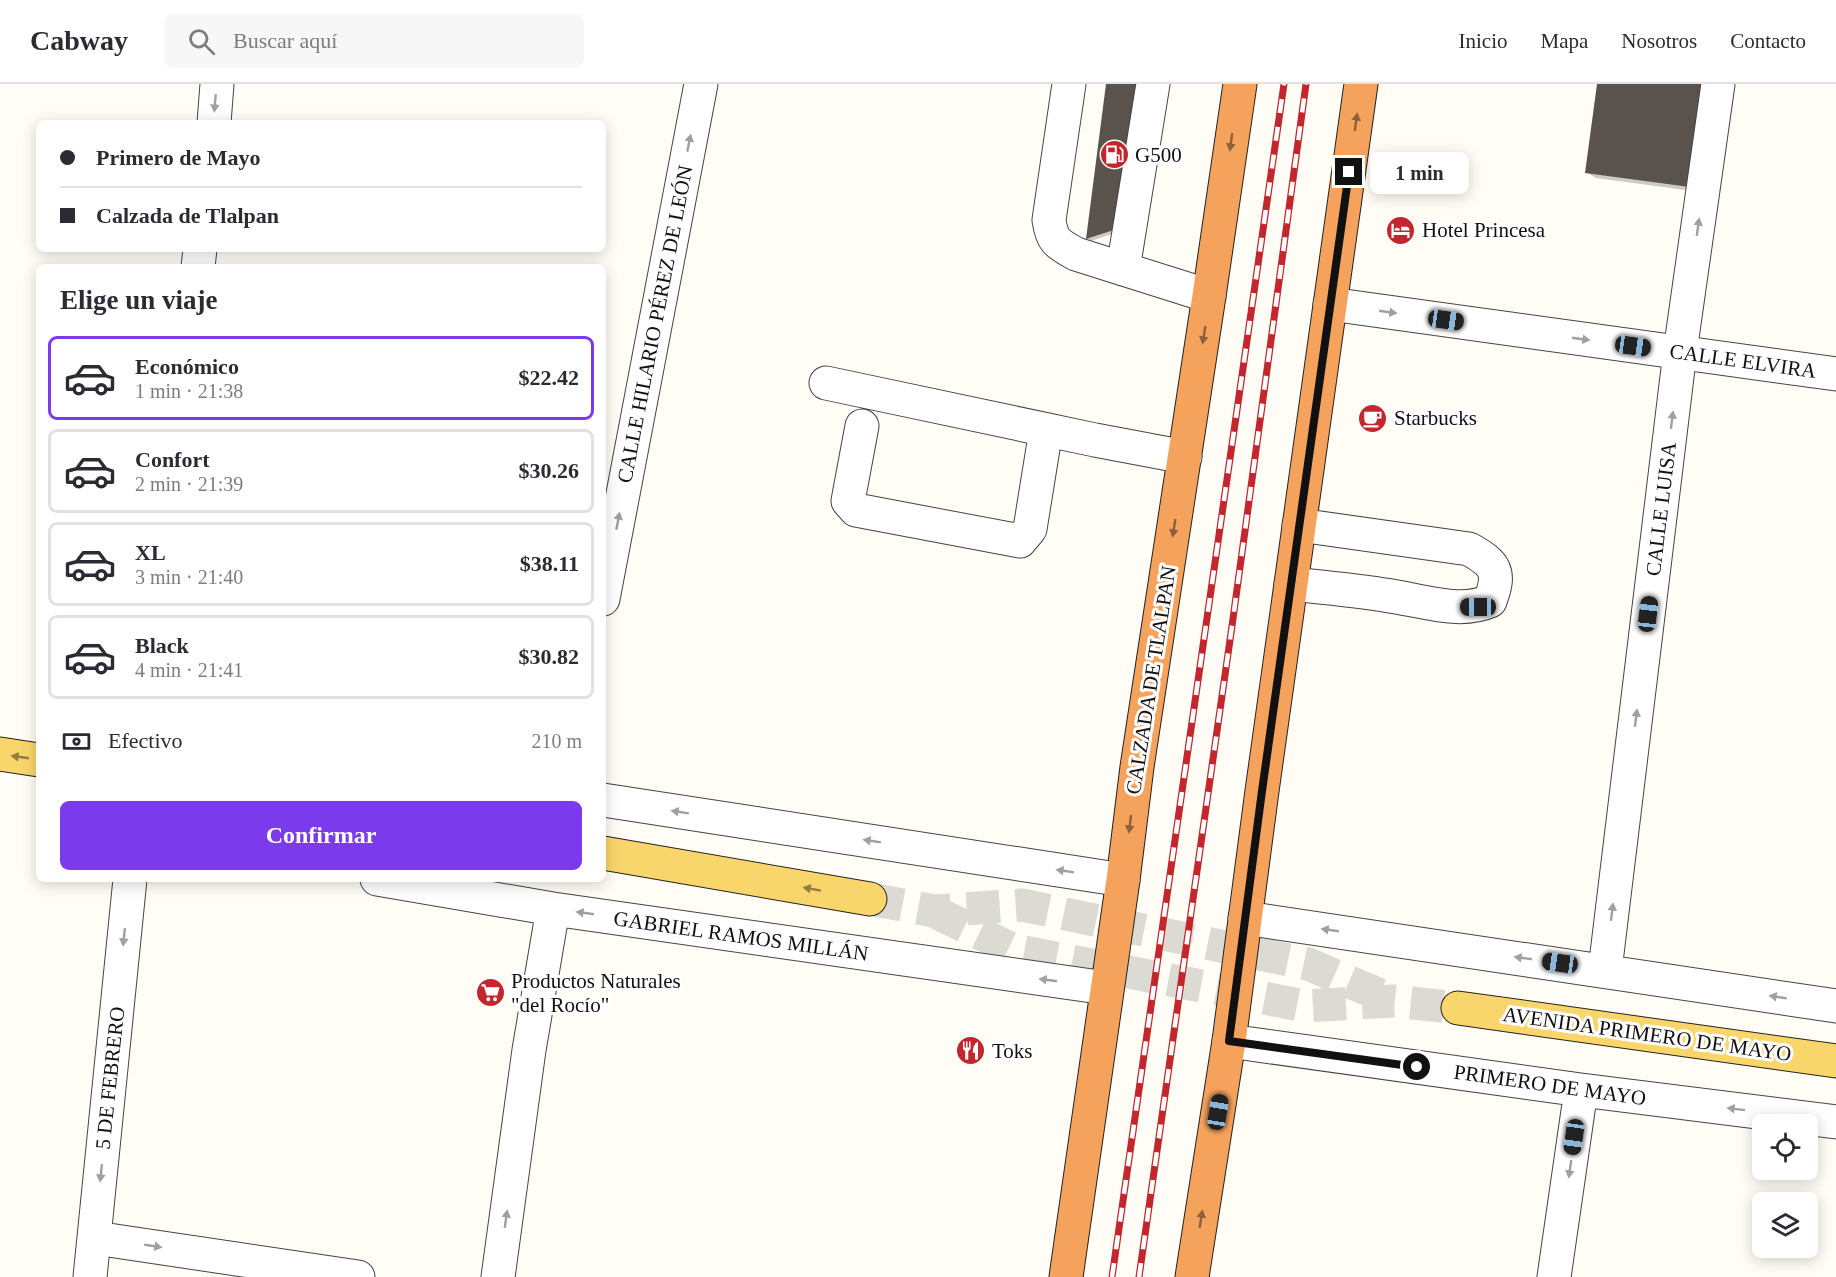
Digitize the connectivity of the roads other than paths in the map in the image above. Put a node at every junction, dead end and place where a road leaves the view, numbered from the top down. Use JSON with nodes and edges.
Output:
{"nodes":[{"id":1,"x":217,"y":84,"type":"edge"},
{"id":2,"x":700,"y":84,"type":"edge"},
{"id":3,"x":1069,"y":84,"type":"edge"},
{"id":4,"x":1153,"y":84,"type":"edge"},
{"id":5,"x":1240,"y":84,"type":"edge"},
{"id":6,"x":1361,"y":84,"type":"edge"},
{"id":7,"x":1718,"y":84,"type":"edge"},
{"id":8,"x":213,"y":120,"type":"edge"},
{"id":9,"x":1122,"y":269,"type":"junction"},
{"id":10,"x":1209,"y":296,"type":"junction"},
{"id":11,"x":1330,"y":304,"type":"junction"},
{"id":12,"x":1680,"y":352,"type":"junction"},
{"id":13,"x":1836,"y":374,"type":"edge"},
{"id":14,"x":826,"y":383,"type":"dead end"},
{"id":15,"x":862,"y":426,"type":"dead end"},
{"id":16,"x":1046,"y":430,"type":"junction"},
{"id":17,"x":1185,"y":457,"type":"junction"},
{"id":18,"x":1299,"y":525,"type":"junction"},
{"id":19,"x":606,"y":583,"type":"edge"},
{"id":20,"x":1291,"y":584,"type":"junction"},
{"id":21,"x":0,"y":754,"type":"edge"},
{"id":22,"x":36,"y":759,"type":"edge"},
{"id":23,"x":606,"y":800,"type":"edge"},
{"id":24,"x":606,"y":854,"type":"edge"},
{"id":25,"x":1123,"y":880,"type":"junction"},
{"id":26,"x":130,"y":882,"type":"edge"},
{"id":27,"x":395,"y":882,"type":"edge"},
{"id":28,"x":870,"y":899,"type":"tunnel mouth"},
{"id":29,"x":553,"y":909,"type":"junction"},
{"id":30,"x":1245,"y":918,"type":"junction"},
{"id":31,"x":1605,"y":970,"type":"junction"},
{"id":32,"x":1106,"y":988,"type":"junction"},
{"id":33,"x":1836,"y":1006,"type":"edge"},
{"id":34,"x":1458,"y":1008,"type":"tunnel mouth"},
{"id":35,"x":1229,"y":1041,"type":"junction"},
{"id":36,"x":1836,"y":1061,"type":"edge"},
{"id":37,"x":1581,"y":1090,"type":"junction"},
{"id":38,"x":1836,"y":1122,"type":"edge"},
{"id":39,"x":95,"y":1238,"type":"junction"},
{"id":40,"x":90,"y":1277,"type":"edge"},
{"id":41,"x":358,"y":1277,"type":"edge"},
{"id":42,"x":498,"y":1277,"type":"edge"},
{"id":43,"x":1066,"y":1277,"type":"edge"},
{"id":44,"x":1192,"y":1277,"type":"edge"},
{"id":45,"x":1554,"y":1277,"type":"edge"}],
"edges":[{"from":1,"to":8,"type":"street","one_way":true},
{"from":19,"to":2,"type":"street","name":"CALLE HILARIO PÉREZ DE LEÓN","one_way":true},
{"from":3,"to":9,"type":"street"},
{"from":4,"to":9,"type":"street"},
{"from":5,"to":10,"type":"highway","name":"CALZADA DE TLALPAN","one_way":true},
{"from":11,"to":6,"type":"highway","one_way":true},
{"from":12,"to":7,"type":"street","name":"CALLE LUISA","one_way":true},
{"from":9,"to":10,"type":"street"},
{"from":10,"to":17,"type":"highway","name":"CALZADA DE TLALPAN","one_way":true},
{"from":11,"to":12,"type":"street","name":"CALLE ELVIRA","one_way":true},
{"from":11,"to":18,"type":"highway"},
{"from":12,"to":13,"type":"street","name":"CALLE ELVIRA"},
{"from":31,"to":12,"type":"street","name":"CALLE LUISA","one_way":true},
{"from":14,"to":16,"type":"street"},
{"from":15,"to":16,"type":"street"},
{"from":16,"to":17,"type":"street"},
{"from":17,"to":25,"type":"highway","name":"CALZADA DE TLALPAN","one_way":true},
{"from":18,"to":20,"type":"highway"},
{"from":18,"to":20,"type":"street"},
{"from":20,"to":30,"type":"highway"},
{"from":22,"to":21,"type":"main road","one_way":true},
{"from":25,"to":23,"type":"street","one_way":true},
{"from":28,"to":24,"type":"main road","one_way":true},
{"from":25,"to":32,"type":"highway","name":"CALZADA DE TLALPAN"},
{"from":26,"to":39,"type":"street","name":"5 DE FEBRERO","one_way":true},
{"from":27,"to":29,"type":"street","name":"GABRIEL RAMOS MILLÁN"},
{"from":32,"to":29,"type":"street","name":"GABRIEL RAMOS MILLÁN","one_way":true},
{"from":42,"to":29,"type":"street","one_way":true},
{"from":31,"to":30,"type":"street","one_way":true},
{"from":30,"to":35,"type":"highway"},
{"from":33,"to":31,"type":"street","one_way":true},
{"from":32,"to":43,"type":"highway","name":"CALZADA DE TLALPAN"},
{"from":34,"to":36,"type":"main road","name":"AVENIDA PRIMERO DE MAYO"},
{"from":35,"to":37,"type":"street","name":"PRIMERO DE MAYO"},
{"from":44,"to":35,"type":"highway","one_way":true},
{"from":38,"to":37,"type":"street","name":"PRIMERO DE MAYO","one_way":true},
{"from":37,"to":45,"type":"street","one_way":true},
{"from":39,"to":40,"type":"street","name":"5 DE FEBRERO"},
{"from":39,"to":41,"type":"street","one_way":true}]}
